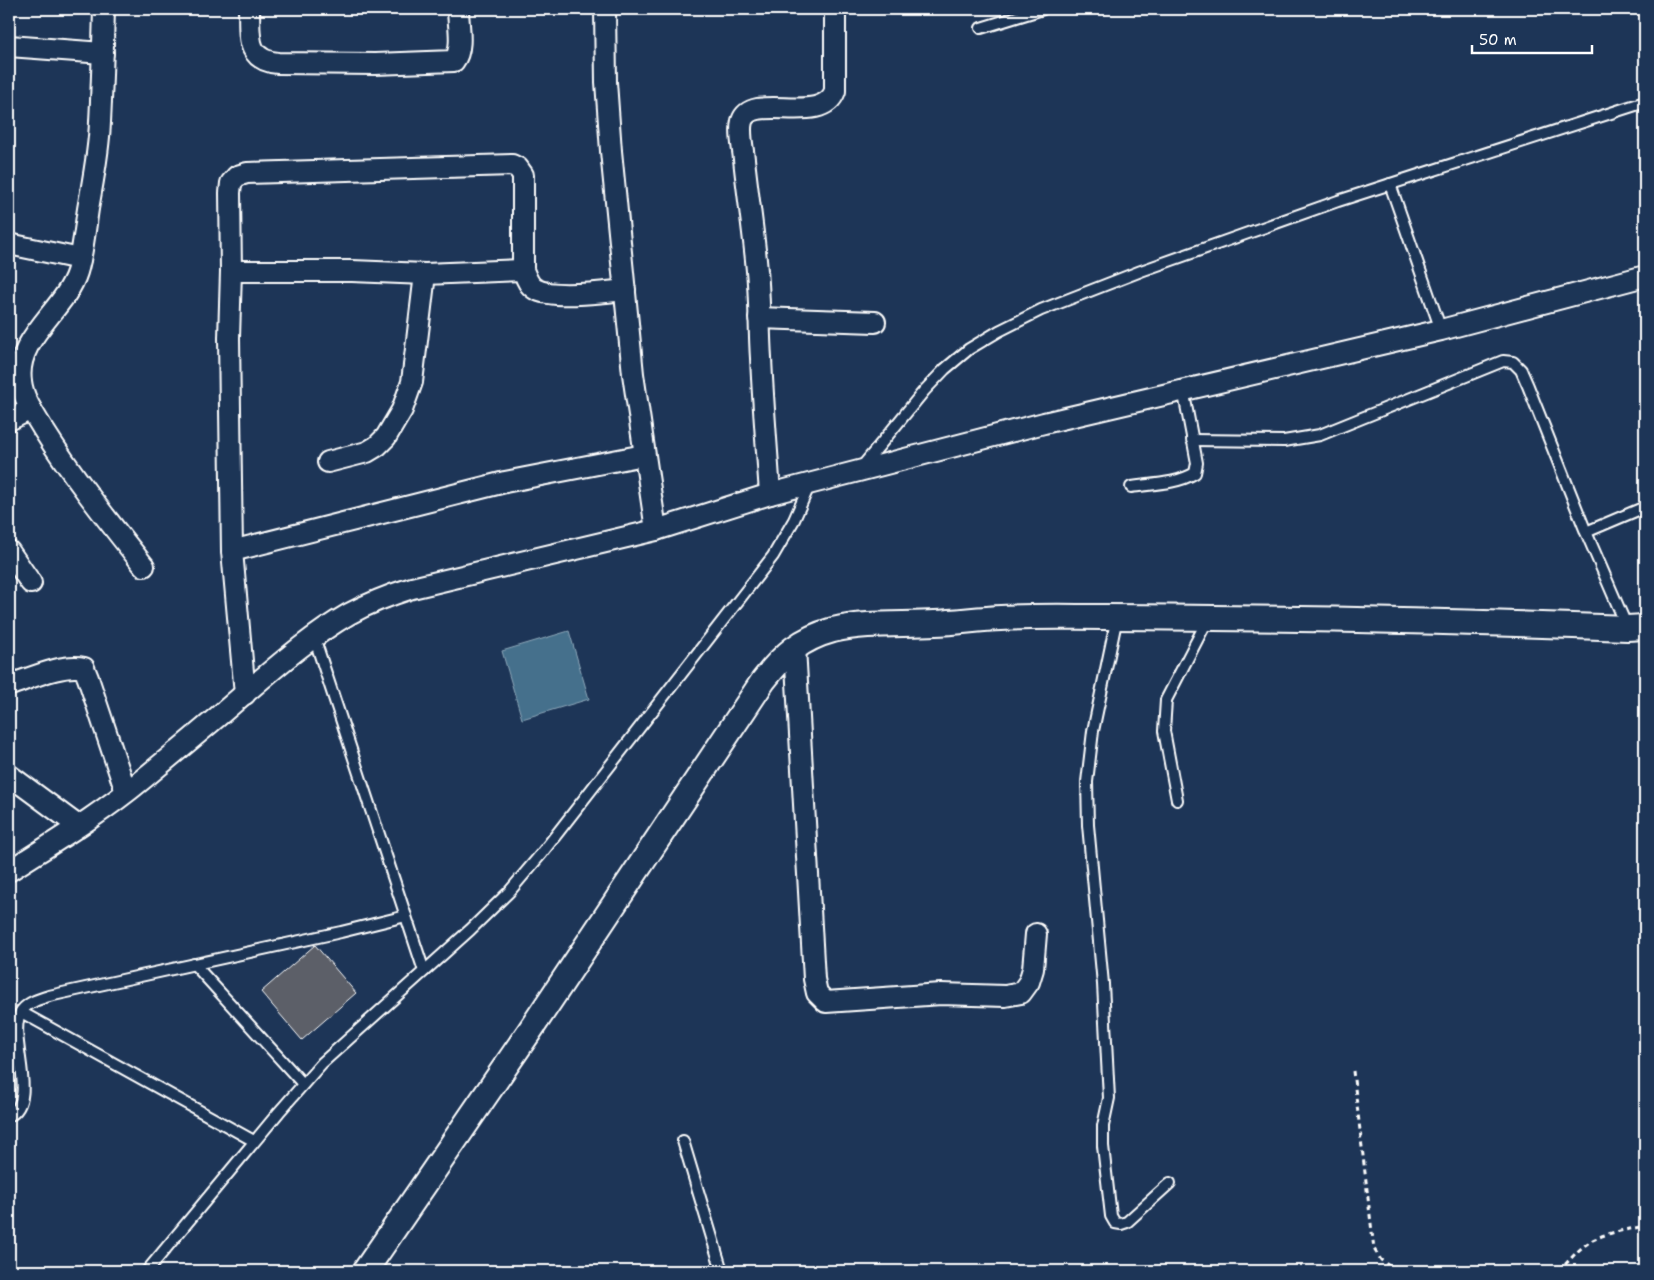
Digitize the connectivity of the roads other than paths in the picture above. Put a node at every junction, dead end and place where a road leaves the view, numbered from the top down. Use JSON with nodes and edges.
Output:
{"nodes":[{"id":1,"x":104,"y":9,"type":"edge"},
{"id":2,"x":249,"y":9,"type":"edge"},
{"id":3,"x":458,"y":9,"type":"edge"},
{"id":4,"x":605,"y":9,"type":"edge"},
{"id":5,"x":1043,"y":9,"type":"edge"},
{"id":6,"x":835,"y":12,"type":"dead end"},
{"id":7,"x":981,"y":28,"type":"dead end"},
{"id":8,"x":9,"y":46,"type":"edge"},
{"id":9,"x":103,"y":53,"type":"junction"},
{"id":10,"x":1645,"y":102,"type":"edge"},
{"id":11,"x":1390,"y":184,"type":"junction"},
{"id":12,"x":9,"y":244,"type":"edge"},
{"id":13,"x":80,"y":259,"type":"junction"},
{"id":14,"x":523,"y":270,"type":"junction"},
{"id":15,"x":231,"y":271,"type":"junction"},
{"id":16,"x":425,"y":274,"type":"junction"},
{"id":17,"x":1645,"y":276,"type":"edge"},
{"id":18,"x":625,"y":290,"type":"junction"},
{"id":19,"x":759,"y":318,"type":"junction"},
{"id":20,"x":875,"y":322,"type":"dead end"},
{"id":21,"x":1441,"y":330,"type":"junction"},
{"id":22,"x":1182,"y":390,"type":"junction"},
{"id":23,"x":31,"y":409,"type":"junction"},
{"id":24,"x":9,"y":420,"type":"edge"},
{"id":25,"x":1192,"y":440,"type":"junction"},
{"id":26,"x":644,"y":455,"type":"junction"},
{"id":27,"x":328,"y":462,"type":"dead end"},
{"id":28,"x":858,"y":471,"type":"junction"},
{"id":29,"x":810,"y":484,"type":"junction"},
{"id":30,"x":1131,"y":487,"type":"dead end"},
{"id":31,"x":770,"y":494,"type":"junction"},
{"id":32,"x":1645,"y":507,"type":"edge"},
{"id":33,"x":656,"y":530,"type":"junction"},
{"id":34,"x":1586,"y":532,"type":"junction"},
{"id":35,"x":9,"y":551,"type":"edge"},
{"id":36,"x":232,"y":551,"type":"junction"},
{"id":37,"x":144,"y":566,"type":"dead end"},
{"id":38,"x":31,"y":583,"type":"dead end"},
{"id":39,"x":1118,"y":617,"type":"junction"},
{"id":40,"x":1208,"y":618,"type":"junction"},
{"id":41,"x":1636,"y":628,"type":"edge"},
{"id":42,"x":314,"y":637,"type":"junction"},
{"id":43,"x":795,"y":647,"type":"junction"},
{"id":44,"x":10,"y":685,"type":"dead end"},
{"id":45,"x":245,"y":694,"type":"junction"},
{"id":46,"x":9,"y":775,"type":"edge"},
{"id":47,"x":126,"y":792,"type":"junction"},
{"id":48,"x":1177,"y":800,"type":"dead end"},
{"id":49,"x":78,"y":826,"type":"junction"},
{"id":50,"x":9,"y":871,"type":"edge"},
{"id":51,"x":406,"y":916,"type":"junction"},
{"id":52,"x":1036,"y":934,"type":"dead end"},
{"id":53,"x":194,"y":964,"type":"junction"},
{"id":54,"x":424,"y":971,"type":"junction"},
{"id":55,"x":21,"y":1012,"type":"junction"},
{"id":56,"x":302,"y":1084,"type":"junction"},
{"id":57,"x":9,"y":1116,"type":"edge"},
{"id":58,"x":254,"y":1141,"type":"junction"},
{"id":59,"x":683,"y":1141,"type":"dead end"},
{"id":60,"x":1170,"y":1183,"type":"dead end"},
{"id":61,"x":146,"y":1271,"type":"edge"},
{"id":62,"x":365,"y":1271,"type":"edge"},
{"id":63,"x":722,"y":1271,"type":"edge"}],
"edges":[{"from":1,"to":9,"type":"street"},
{"from":2,"to":3,"type":"street"},
{"from":4,"to":18,"type":"street"},
{"from":5,"to":7,"type":"lane"},
{"from":6,"to":19,"type":"street"},
{"from":8,"to":9,"type":"street"},
{"from":9,"to":13,"type":"street"},
{"from":10,"to":11,"type":"lane"},
{"from":11,"to":21,"type":"lane"},
{"from":11,"to":28,"type":"lane"},
{"from":12,"to":13,"type":"street"},
{"from":13,"to":23,"type":"street"},
{"from":14,"to":15,"type":"street"},
{"from":14,"to":16,"type":"street"},
{"from":14,"to":18,"type":"street"},
{"from":15,"to":16,"type":"street"},
{"from":15,"to":36,"type":"street"},
{"from":16,"to":27,"type":"street"},
{"from":17,"to":21,"type":"street"},
{"from":18,"to":26,"type":"street"},
{"from":19,"to":20,"type":"street"},
{"from":19,"to":31,"type":"street"},
{"from":21,"to":22,"type":"street"},
{"from":22,"to":25,"type":"lane"},
{"from":22,"to":28,"type":"street"},
{"from":23,"to":24,"type":"street"},
{"from":23,"to":37,"type":"street"},
{"from":25,"to":30,"type":"lane"},
{"from":25,"to":34,"type":"lane"},
{"from":26,"to":33,"type":"street"},
{"from":26,"to":36,"type":"street"},
{"from":28,"to":29,"type":"street"},
{"from":29,"to":31,"type":"street"},
{"from":29,"to":54,"type":"lane"},
{"from":31,"to":33,"type":"street"},
{"from":32,"to":34,"type":"lane"},
{"from":33,"to":42,"type":"street"},
{"from":34,"to":41,"type":"lane"},
{"from":35,"to":38,"type":"street"},
{"from":36,"to":45,"type":"street"},
{"from":39,"to":40,"type":"street"},
{"from":39,"to":43,"type":"street"},
{"from":39,"to":60,"type":"lane"},
{"from":40,"to":41,"type":"street"},
{"from":40,"to":48,"type":"lane"},
{"from":42,"to":45,"type":"street"},
{"from":42,"to":51,"type":"lane"},
{"from":43,"to":52,"type":"street"},
{"from":43,"to":62,"type":"street"},
{"from":44,"to":47,"type":"street"},
{"from":45,"to":47,"type":"street"},
{"from":46,"to":49,"type":"street"},
{"from":47,"to":49,"type":"street"},
{"from":49,"to":50,"type":"street"},
{"from":51,"to":53,"type":"lane"},
{"from":51,"to":54,"type":"lane"},
{"from":53,"to":55,"type":"lane"},
{"from":53,"to":56,"type":"lane"},
{"from":54,"to":56,"type":"lane"},
{"from":55,"to":57,"type":"lane"},
{"from":55,"to":58,"type":"lane"},
{"from":56,"to":58,"type":"lane"},
{"from":58,"to":61,"type":"lane"},
{"from":59,"to":63,"type":"lane"}]}
